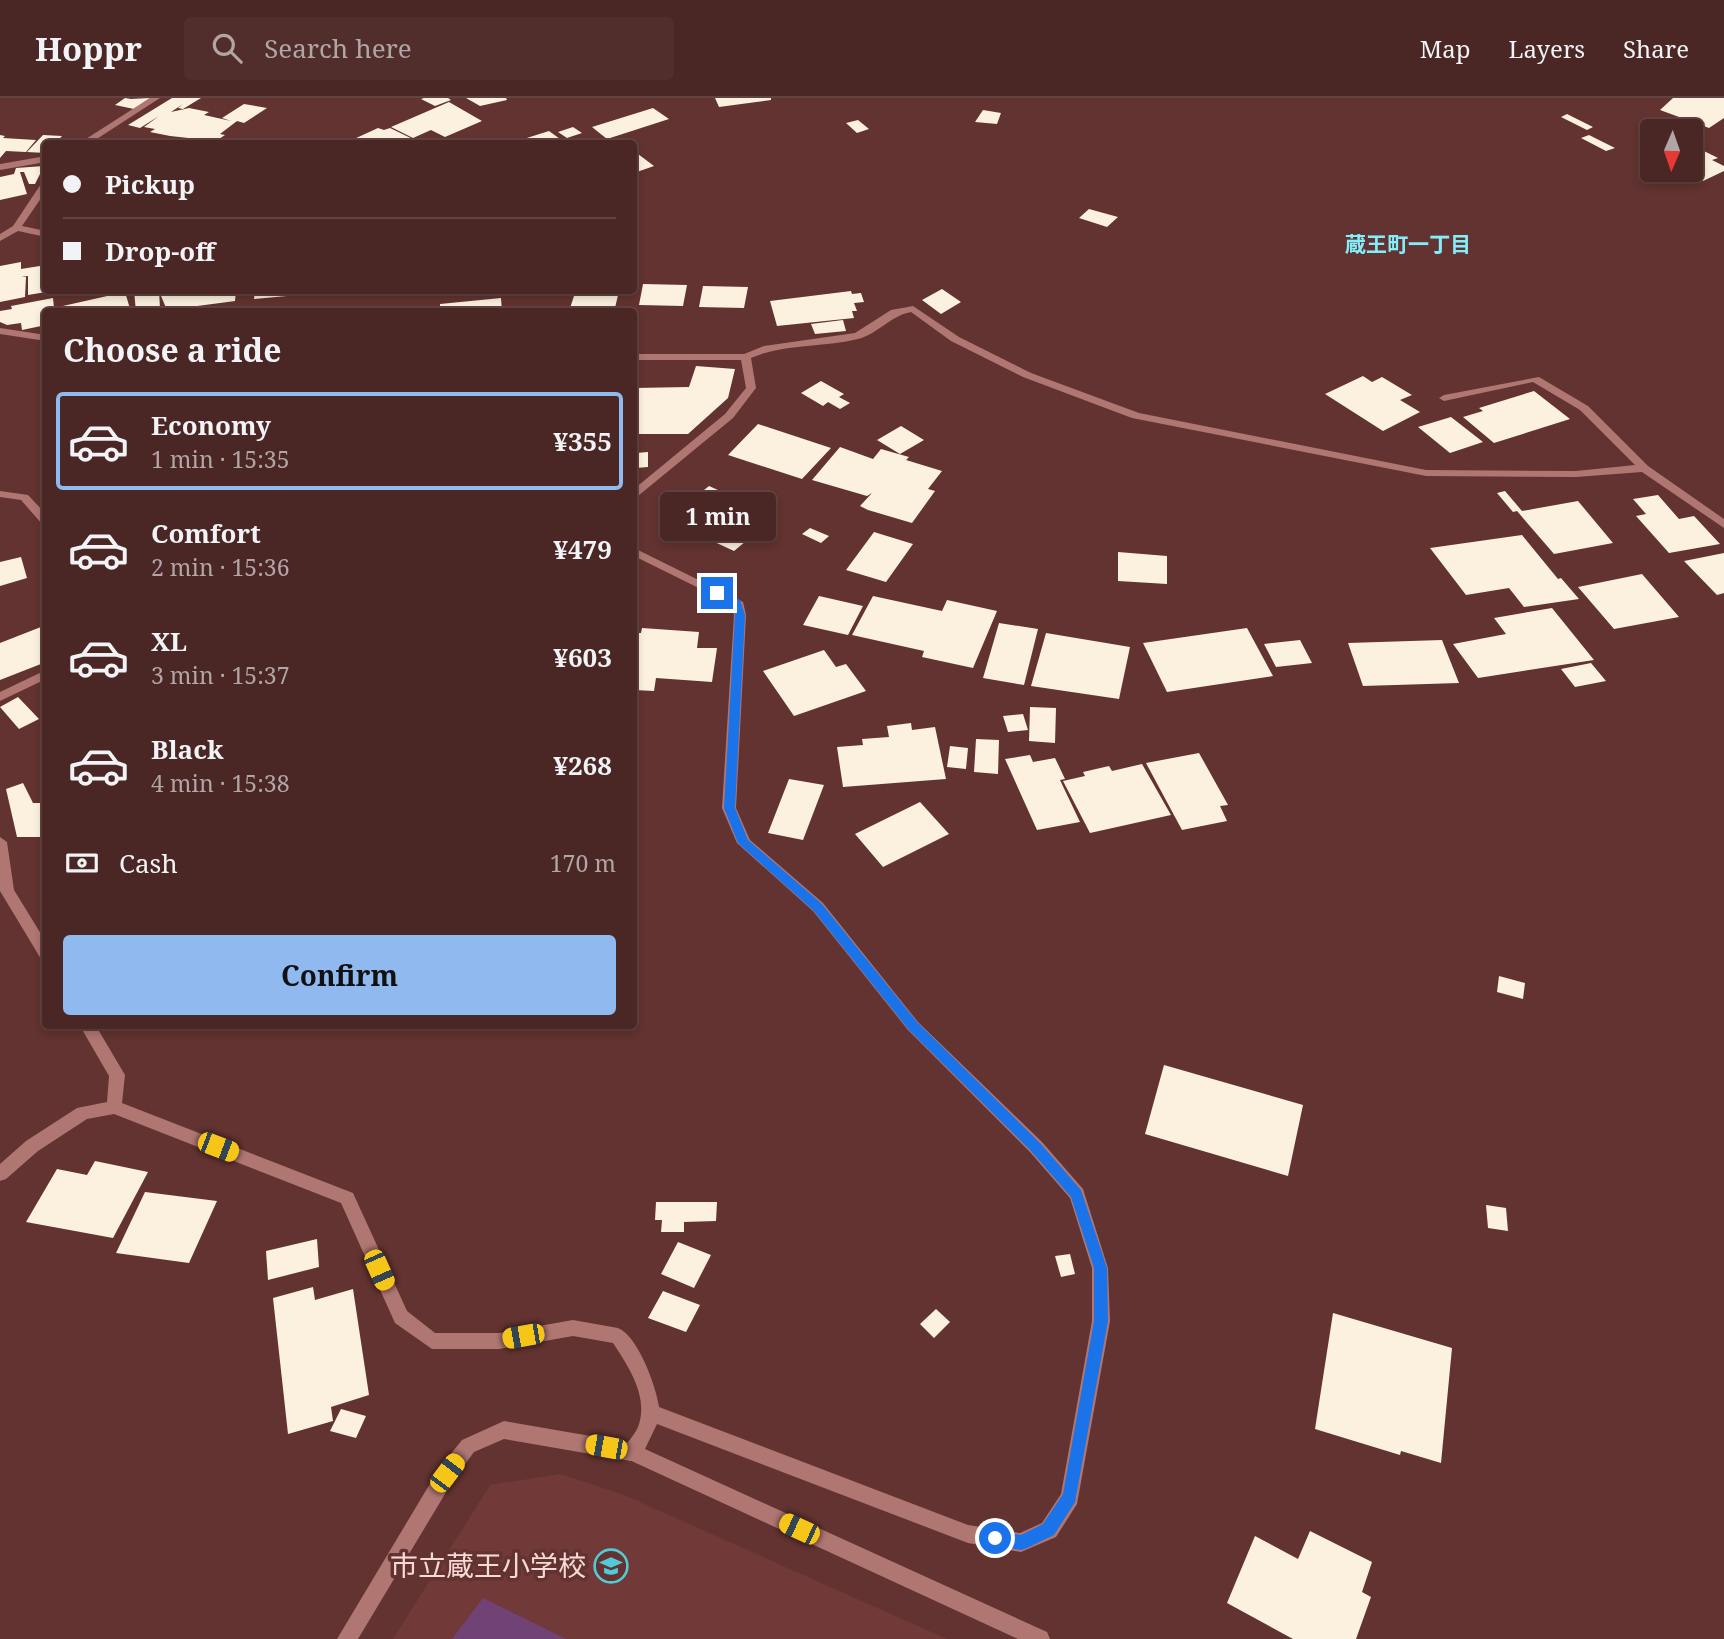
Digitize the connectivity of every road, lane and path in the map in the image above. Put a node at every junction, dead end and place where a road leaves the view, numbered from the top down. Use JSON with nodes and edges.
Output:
{"nodes":[{"id":1,"x":156,"y":98,"type":"edge"},
{"id":2,"x":88,"y":140,"type":"edge"},
{"id":3,"x":42,"y":160,"type":"edge"},
{"id":4,"x":0,"y":167,"type":"edge"},
{"id":5,"x":42,"y":189,"type":"edge"},
{"id":6,"x":16,"y":228,"type":"junction"},
{"id":7,"x":42,"y":233,"type":"edge"},
{"id":8,"x":0,"y":238,"type":"edge"},
{"id":9,"x":0,"y":331,"type":"edge"},
{"id":10,"x":42,"y":337,"type":"edge"},
{"id":11,"x":637,"y":357,"type":"edge"},
{"id":12,"x":746,"y":357,"type":"junction"},
{"id":13,"x":1444,"y":398,"type":"dead end"},
{"id":14,"x":1644,"y":468,"type":"junction"},
{"id":15,"x":637,"y":492,"type":"edge"},
{"id":16,"x":0,"y":494,"type":"edge"},
{"id":17,"x":42,"y":517,"type":"edge"},
{"id":18,"x":1724,"y":524,"type":"edge"},
{"id":19,"x":637,"y":553,"type":"edge"},
{"id":20,"x":42,"y":676,"type":"edge"},
{"id":21,"x":0,"y":698,"type":"edge"},
{"id":22,"x":0,"y":842,"type":"edge"},
{"id":23,"x":42,"y":948,"type":"edge"},
{"id":24,"x":90,"y":1029,"type":"edge"},
{"id":25,"x":114,"y":1107,"type":"junction"},
{"id":26,"x":0,"y":1174,"type":"edge"},
{"id":27,"x":652,"y":1413,"type":"junction"},
{"id":28,"x":631,"y":1452,"type":"junction"},
{"id":29,"x":347,"y":1639,"type":"edge"},
{"id":30,"x":1040,"y":1639,"type":"edge"}],
"edges":[{"from":1,"to":2,"type":"street"},
{"from":3,"to":4,"type":"street"},
{"from":5,"to":6,"type":"street"},
{"from":6,"to":7,"type":"street"},
{"from":6,"to":8,"type":"street"},
{"from":9,"to":10,"type":"street"},
{"from":11,"to":12,"type":"street"},
{"from":12,"to":14,"type":"street"},
{"from":12,"to":15,"type":"street"},
{"from":13,"to":14,"type":"street"},
{"from":14,"to":18,"type":"street"},
{"from":16,"to":17,"type":"street"},
{"from":19,"to":27,"type":"street"},
{"from":20,"to":21,"type":"street"},
{"from":22,"to":23,"type":"street"},
{"from":24,"to":25,"type":"street"},
{"from":25,"to":26,"type":"street"},
{"from":25,"to":27,"type":"street"},
{"from":27,"to":28,"type":"street"},
{"from":28,"to":29,"type":"street"},
{"from":28,"to":30,"type":"street"}]}
